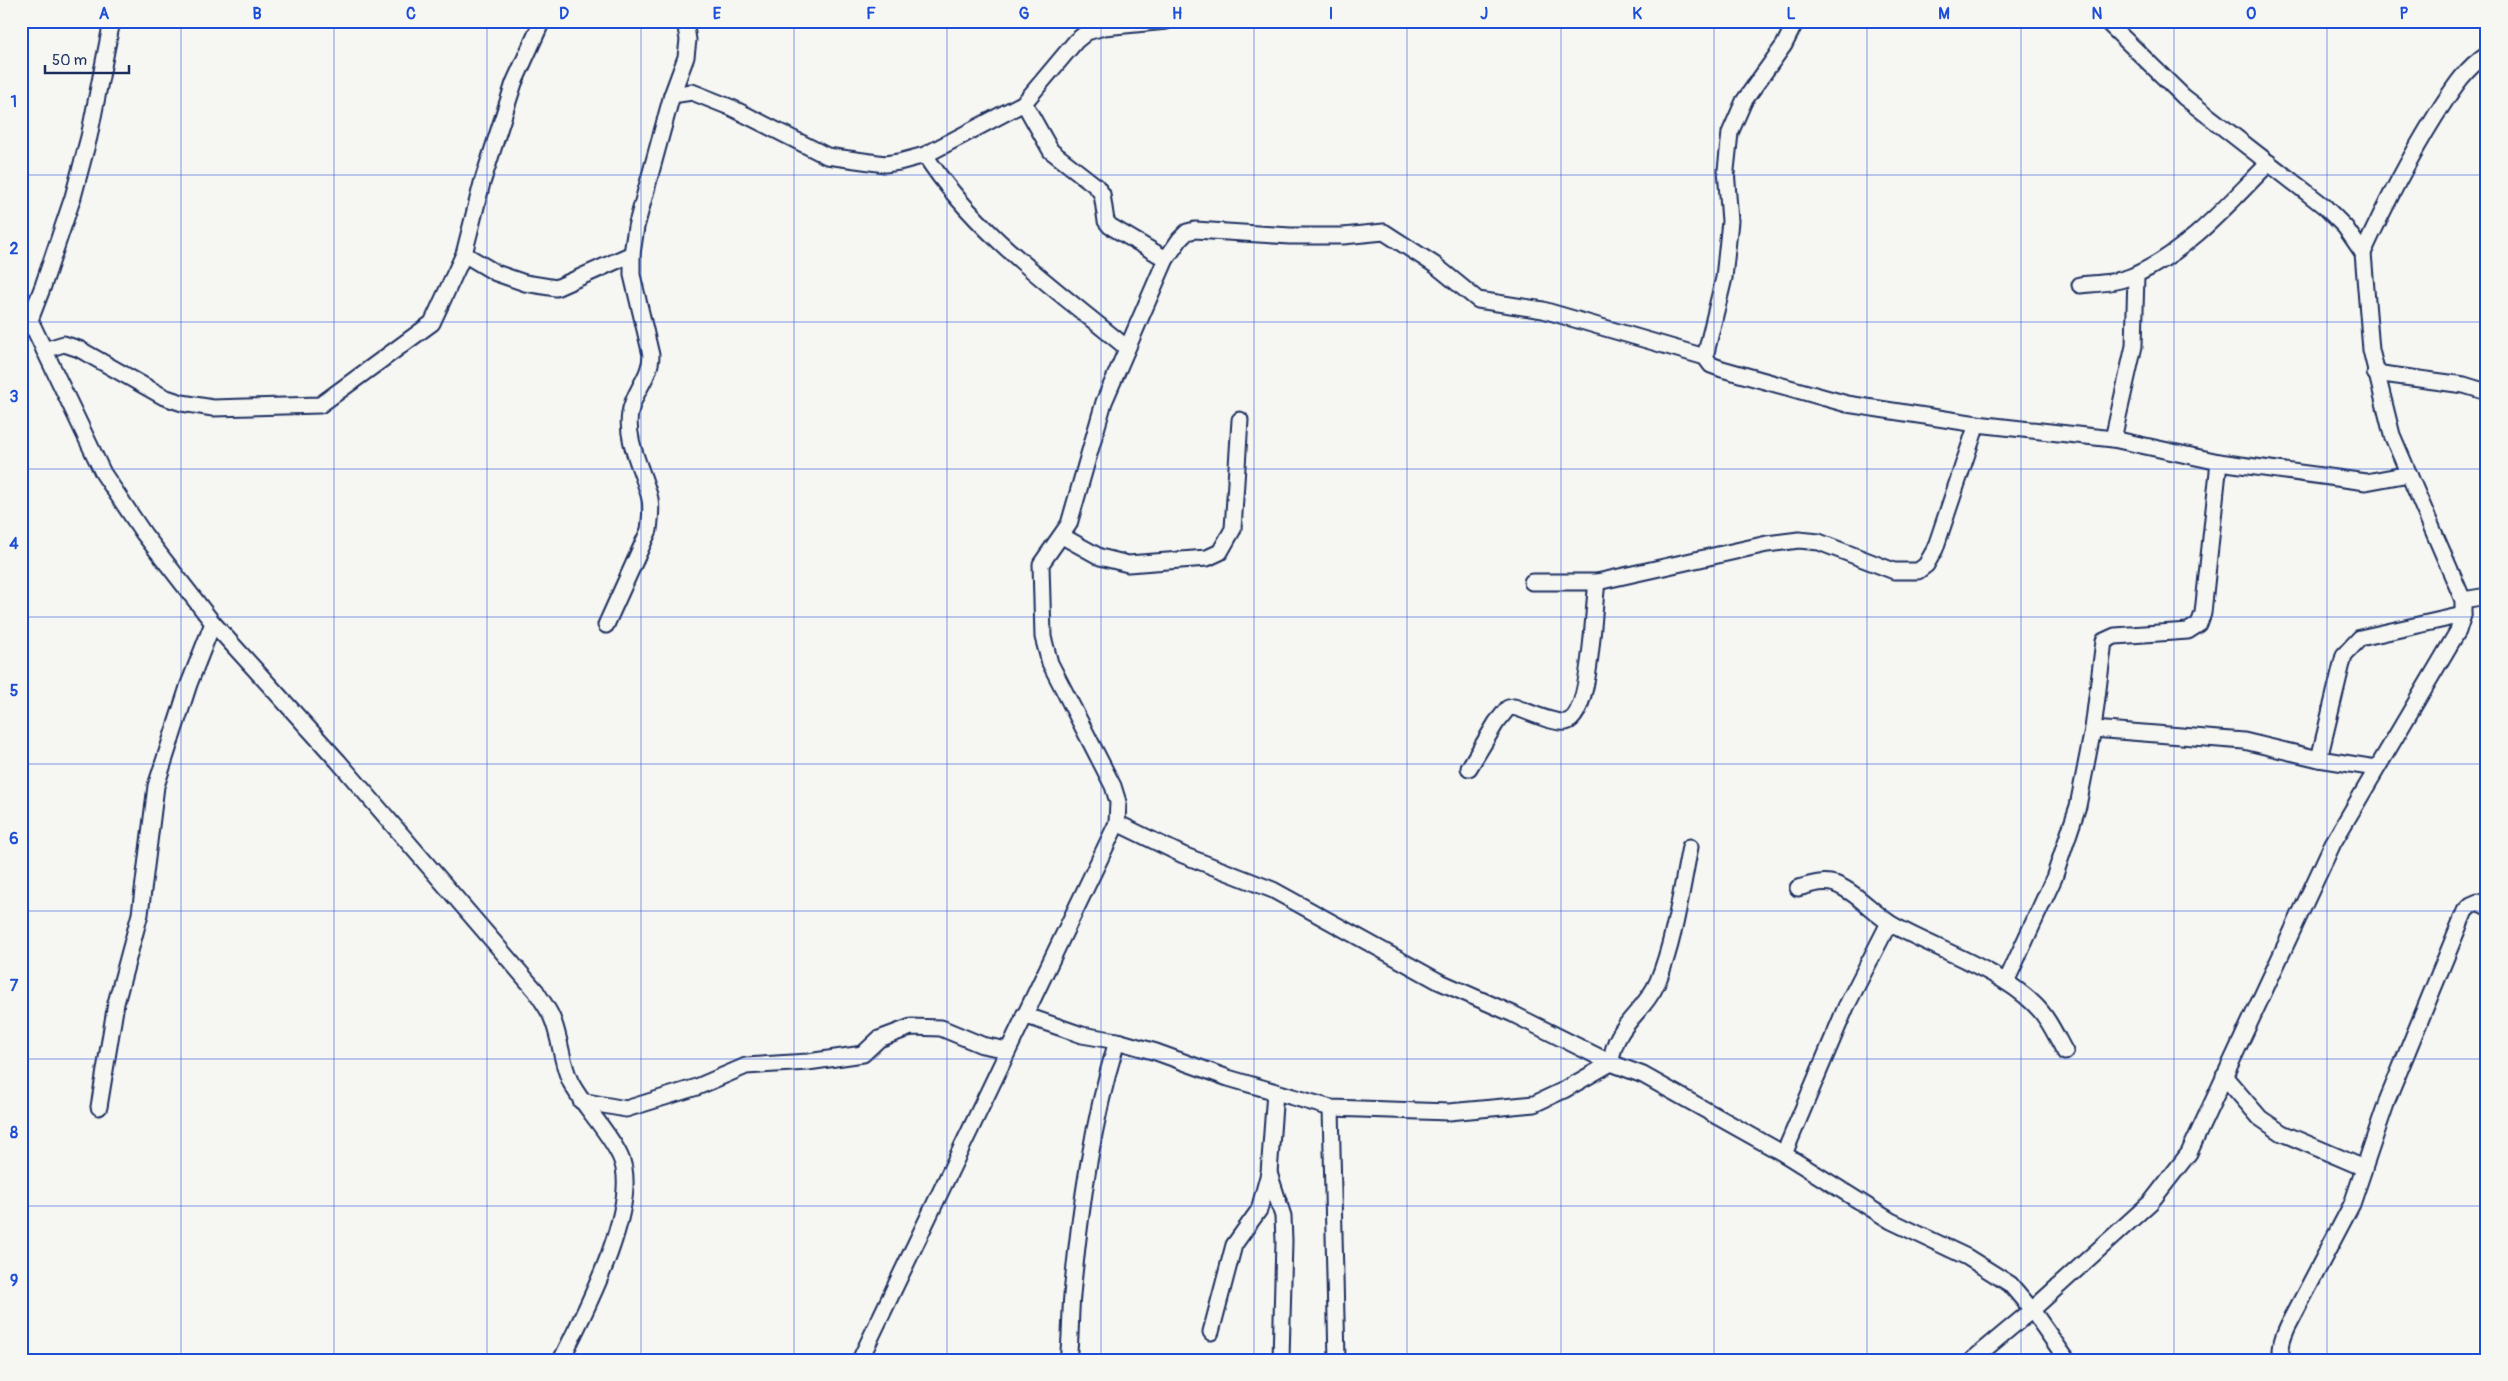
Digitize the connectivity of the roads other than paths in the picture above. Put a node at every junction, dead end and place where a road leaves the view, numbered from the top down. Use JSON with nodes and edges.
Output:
{"nodes":[{"id":1,"x":112,"y":21,"type":"edge"},
{"id":2,"x":542,"y":21,"type":"edge"},
{"id":3,"x":685,"y":21,"type":"edge"},
{"id":4,"x":1167,"y":21,"type":"edge"},
{"id":5,"x":1796,"y":21,"type":"edge"},
{"id":6,"x":2106,"y":21,"type":"edge"},
{"id":7,"x":2487,"y":54,"type":"edge"},
{"id":8,"x":672,"y":95,"type":"junction"},
{"id":9,"x":1024,"y":103,"type":"junction"},
{"id":10,"x":925,"y":155,"type":"junction"},
{"id":11,"x":2269,"y":163,"type":"junction"},
{"id":12,"x":2363,"y":253,"type":"junction"},
{"id":13,"x":464,"y":254,"type":"junction"},
{"id":14,"x":632,"y":254,"type":"junction"},
{"id":15,"x":1166,"y":259,"type":"junction"},
{"id":16,"x":2136,"y":275,"type":"junction"},
{"id":17,"x":2080,"y":284,"type":"dead end"},
{"id":18,"x":26,"y":325,"type":"edge"},
{"id":19,"x":1127,"y":348,"type":"junction"},
{"id":20,"x":44,"y":350,"type":"junction"},
{"id":21,"x":1705,"y":357,"type":"junction"},
{"id":22,"x":2375,"y":373,"type":"junction"},
{"id":23,"x":2487,"y":392,"type":"edge"},
{"id":24,"x":1240,"y":420,"type":"dead end"},
{"id":25,"x":1977,"y":424,"type":"junction"},
{"id":26,"x":2113,"y":439,"type":"junction"},
{"id":27,"x":2219,"y":462,"type":"junction"},
{"id":28,"x":2409,"y":474,"type":"junction"},
{"id":29,"x":1062,"y":536,"type":"junction"},
{"id":30,"x":1532,"y":582,"type":"dead end"},
{"id":31,"x":1597,"y":582,"type":"junction"},
{"id":32,"x":2487,"y":596,"type":"edge"},
{"id":33,"x":2463,"y":600,"type":"junction"},
{"id":34,"x":2463,"y":615,"type":"junction"},
{"id":35,"x":213,"y":623,"type":"junction"},
{"id":36,"x":606,"y":624,"type":"dead end"},
{"id":37,"x":2093,"y":729,"type":"junction"},
{"id":38,"x":2318,"y":759,"type":"junction"},
{"id":39,"x":1469,"y":768,"type":"dead end"},
{"id":40,"x":2376,"y":768,"type":"junction"},
{"id":41,"x":1117,"y":823,"type":"junction"},
{"id":42,"x":1690,"y":847,"type":"dead end"},
{"id":43,"x":1798,"y":888,"type":"dead end"},
{"id":44,"x":2487,"y":906,"type":"edge"},
{"id":45,"x":1889,"y":922,"type":"junction"},
{"id":46,"x":2006,"y":982,"type":"junction"},
{"id":47,"x":1024,"y":1015,"type":"junction"},
{"id":48,"x":1117,"y":1041,"type":"junction"},
{"id":49,"x":1008,"y":1050,"type":"junction"},
{"id":50,"x":2065,"y":1052,"type":"dead end"},
{"id":51,"x":1611,"y":1063,"type":"junction"},
{"id":52,"x":2224,"y":1076,"type":"junction"},
{"id":53,"x":1275,"y":1092,"type":"junction"},
{"id":54,"x":581,"y":1101,"type":"junction"},
{"id":55,"x":99,"y":1107,"type":"dead end"},
{"id":56,"x":1331,"y":1108,"type":"junction"},
{"id":57,"x":1784,"y":1154,"type":"junction"},
{"id":58,"x":2364,"y":1168,"type":"junction"},
{"id":59,"x":1269,"y":1173,"type":"junction"},
{"id":60,"x":2032,"y":1310,"type":"junction"},
{"id":61,"x":1211,"y":1332,"type":"dead end"},
{"id":62,"x":561,"y":1360,"type":"edge"},
{"id":63,"x":860,"y":1360,"type":"edge"},
{"id":64,"x":1068,"y":1360,"type":"edge"},
{"id":65,"x":1281,"y":1360,"type":"edge"},
{"id":66,"x":1337,"y":1360,"type":"edge"},
{"id":67,"x":1972,"y":1360,"type":"edge"},
{"id":68,"x":2067,"y":1360,"type":"edge"},
{"id":69,"x":2282,"y":1360,"type":"edge"}],
"edges":[{"from":1,"to":18,"type":"street"},
{"from":2,"to":13,"type":"street"},
{"from":3,"to":8,"type":"street"},
{"from":4,"to":9,"type":"street"},
{"from":5,"to":21,"type":"street"},
{"from":6,"to":11,"type":"street"},
{"from":7,"to":12,"type":"street"},
{"from":8,"to":10,"type":"street"},
{"from":8,"to":14,"type":"street"},
{"from":9,"to":10,"type":"street"},
{"from":9,"to":15,"type":"street"},
{"from":10,"to":19,"type":"street"},
{"from":11,"to":12,"type":"street"},
{"from":11,"to":16,"type":"street"},
{"from":12,"to":22,"type":"street"},
{"from":13,"to":14,"type":"street"},
{"from":13,"to":20,"type":"street"},
{"from":14,"to":36,"type":"street"},
{"from":15,"to":19,"type":"street"},
{"from":15,"to":21,"type":"street"},
{"from":16,"to":17,"type":"street"},
{"from":16,"to":26,"type":"street"},
{"from":18,"to":20,"type":"street"},
{"from":19,"to":29,"type":"street"},
{"from":20,"to":35,"type":"street"},
{"from":21,"to":25,"type":"street"},
{"from":22,"to":23,"type":"street"},
{"from":22,"to":28,"type":"street"},
{"from":24,"to":29,"type":"street"},
{"from":25,"to":26,"type":"street"},
{"from":25,"to":31,"type":"street"},
{"from":26,"to":27,"type":"street"},
{"from":27,"to":28,"type":"street"},
{"from":27,"to":37,"type":"street"},
{"from":28,"to":33,"type":"street"},
{"from":29,"to":41,"type":"street"},
{"from":30,"to":31,"type":"street"},
{"from":31,"to":39,"type":"street"},
{"from":32,"to":33,"type":"street"},
{"from":33,"to":34,"type":"street"},
{"from":34,"to":38,"type":"street"},
{"from":34,"to":40,"type":"street"},
{"from":35,"to":54,"type":"street"},
{"from":35,"to":55,"type":"street"},
{"from":37,"to":38,"type":"street"},
{"from":37,"to":46,"type":"street"},
{"from":38,"to":40,"type":"street"},
{"from":40,"to":52,"type":"street"},
{"from":41,"to":47,"type":"street"},
{"from":41,"to":51,"type":"street"},
{"from":42,"to":51,"type":"street"},
{"from":43,"to":45,"type":"street"},
{"from":44,"to":58,"type":"street"},
{"from":45,"to":46,"type":"street"},
{"from":45,"to":57,"type":"street"},
{"from":46,"to":50,"type":"street"},
{"from":47,"to":48,"type":"street"},
{"from":47,"to":49,"type":"street"},
{"from":48,"to":53,"type":"street"},
{"from":48,"to":64,"type":"street"},
{"from":49,"to":54,"type":"street"},
{"from":49,"to":63,"type":"street"},
{"from":51,"to":56,"type":"street"},
{"from":51,"to":57,"type":"street"},
{"from":52,"to":58,"type":"street"},
{"from":52,"to":60,"type":"street"},
{"from":53,"to":56,"type":"street"},
{"from":53,"to":59,"type":"street"},
{"from":54,"to":62,"type":"street"},
{"from":56,"to":66,"type":"street"},
{"from":57,"to":60,"type":"street"},
{"from":58,"to":69,"type":"street"},
{"from":59,"to":61,"type":"street"},
{"from":59,"to":65,"type":"street"},
{"from":60,"to":67,"type":"street"},
{"from":60,"to":68,"type":"street"}]}
